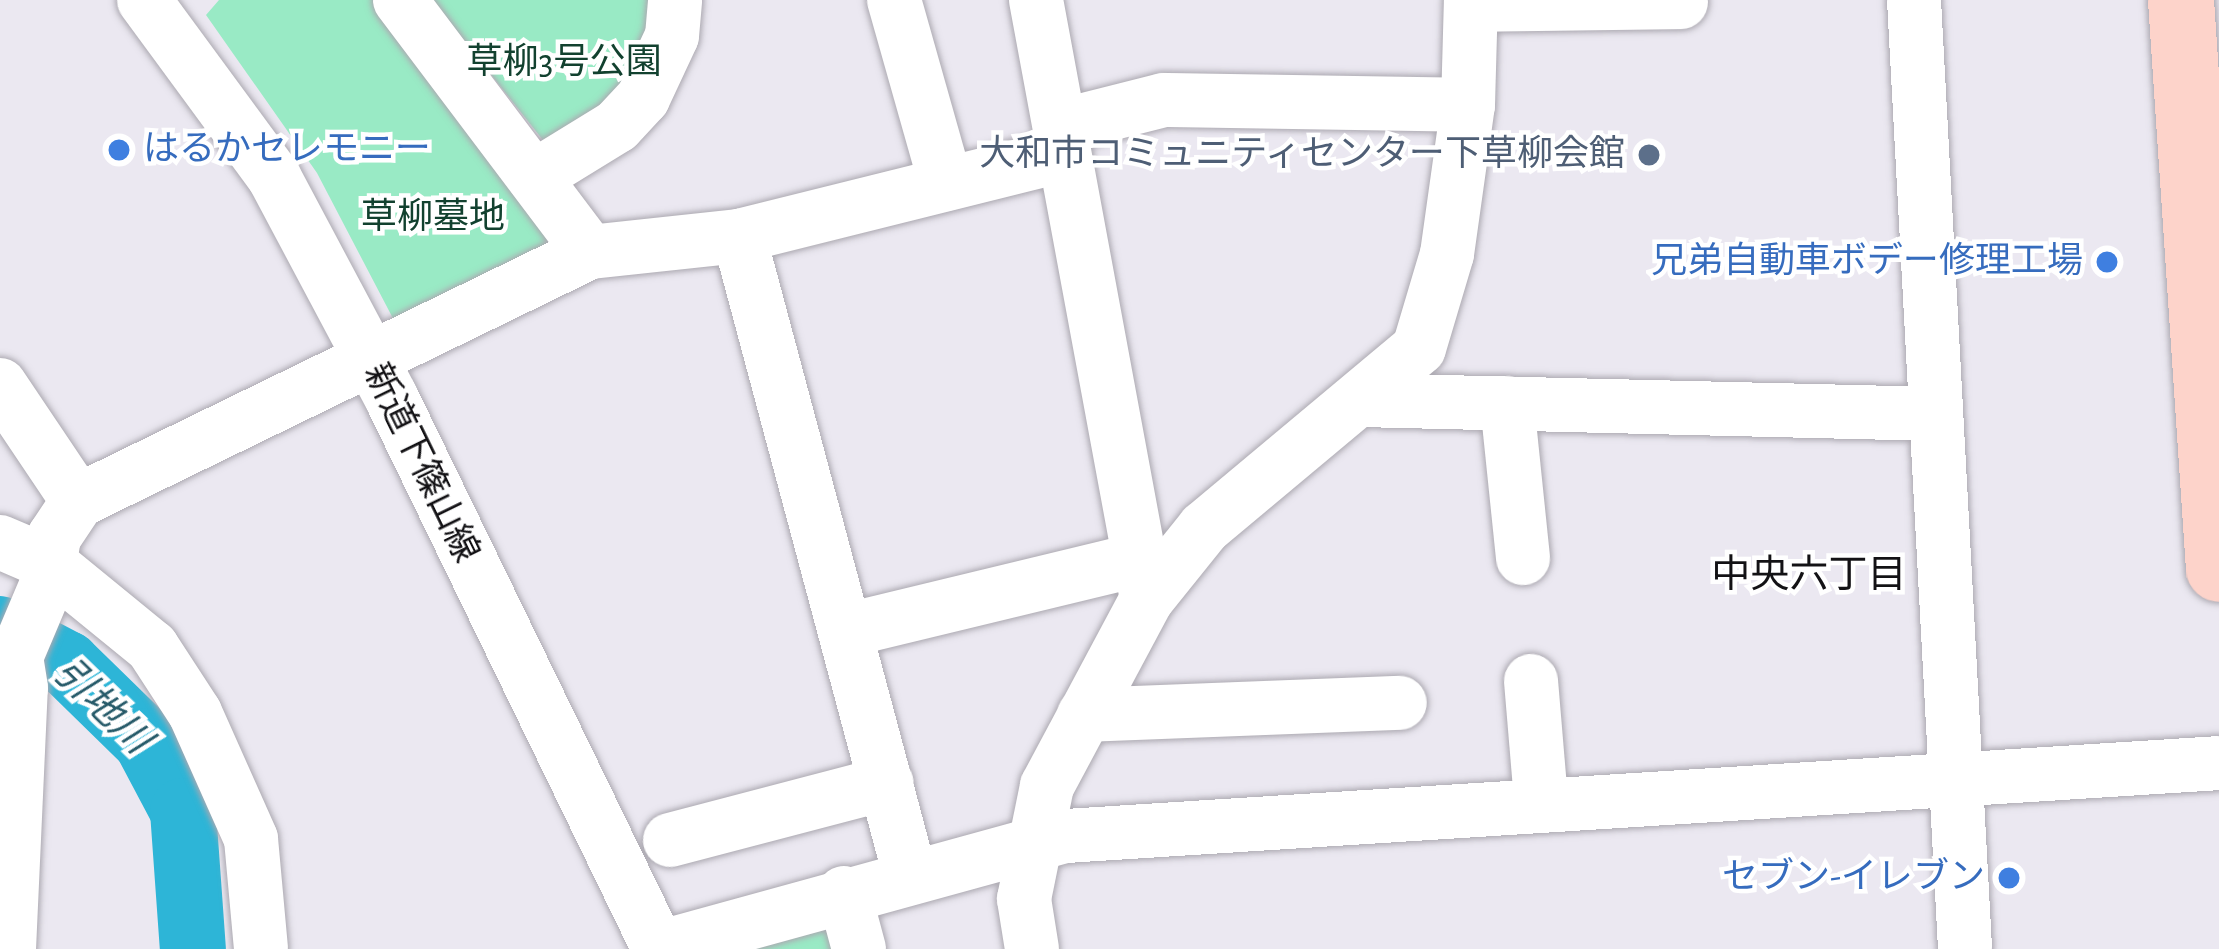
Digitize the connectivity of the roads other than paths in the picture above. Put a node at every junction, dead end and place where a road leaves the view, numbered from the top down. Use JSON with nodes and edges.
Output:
{"nodes":[{"id":1,"x":400,"y":0,"type":"edge"},
{"id":2,"x":675,"y":0,"type":"edge"},
{"id":3,"x":894,"y":0,"type":"edge"},
{"id":4,"x":1036,"y":0,"type":"edge"},
{"id":5,"x":1914,"y":0,"type":"edge"},
{"id":6,"x":2181,"y":0,"type":"edge"},
{"id":7,"x":1471,"y":2,"type":"edge"},
{"id":8,"x":1681,"y":2,"type":"edge"},
{"id":9,"x":160,"y":6,"type":"edge"},
{"id":10,"x":1468,"y":105,"type":"junction"},
{"id":11,"x":1061,"y":141,"type":"junction"},
{"id":12,"x":534,"y":177,"type":"junction"},
{"id":13,"x":946,"y":184,"type":"junction"},
{"id":14,"x":739,"y":236,"type":"junction"},
{"id":15,"x":590,"y":253,"type":"junction"},
{"id":16,"x":371,"y":359,"type":"junction"},
{"id":17,"x":0,"y":385,"type":"edge"},
{"id":18,"x":1360,"y":400,"type":"junction"},
{"id":19,"x":1507,"y":404,"type":"junction"},
{"id":20,"x":1936,"y":414,"type":"junction"},
{"id":21,"x":78,"y":501,"type":"junction"},
{"id":22,"x":0,"y":542,"type":"edge"},
{"id":23,"x":1522,"y":558,"type":"dead end"},
{"id":24,"x":2219,"y":569,"type":"edge"},
{"id":25,"x":48,"y":575,"type":"junction"},
{"id":26,"x":1143,"y":580,"type":"junction"},
{"id":27,"x":848,"y":630,"type":"junction"},
{"id":28,"x":1531,"y":681,"type":"dead end"},
{"id":29,"x":1400,"y":703,"type":"dead end"},
{"id":30,"x":1084,"y":715,"type":"junction"},
{"id":31,"x":2219,"y":763,"type":"edge"},
{"id":32,"x":1956,"y":781,"type":"junction"},
{"id":33,"x":887,"y":783,"type":"junction"},
{"id":34,"x":1541,"y":801,"type":"junction"},
{"id":35,"x":670,"y":840,"type":"dead end"},
{"id":36,"x":1031,"y":841,"type":"junction"},
{"id":37,"x":910,"y":875,"type":"junction"},
{"id":38,"x":844,"y":893,"type":"junction"},
{"id":39,"x":658,"y":948,"type":"edge"},
{"id":40,"x":9,"y":949,"type":"edge"},
{"id":41,"x":261,"y":949,"type":"edge"},
{"id":42,"x":859,"y":949,"type":"edge"},
{"id":43,"x":1032,"y":949,"type":"edge"},
{"id":44,"x":1965,"y":949,"type":"edge"}],
"edges":[{"from":1,"to":12,"type":"street"},
{"from":2,"to":12,"type":"street"},
{"from":3,"to":13,"type":"street"},
{"from":4,"to":11,"type":"street"},
{"from":5,"to":20,"type":"street"},
{"from":6,"to":24,"type":"main road"},
{"from":7,"to":8,"type":"street"},
{"from":7,"to":10,"type":"street"},
{"from":9,"to":16,"type":"street","name":"新道下篠山線"},
{"from":10,"to":11,"type":"street"},
{"from":10,"to":18,"type":"street"},
{"from":11,"to":13,"type":"street"},
{"from":11,"to":26,"type":"street"},
{"from":12,"to":15,"type":"street"},
{"from":13,"to":14,"type":"street"},
{"from":14,"to":15,"type":"street"},
{"from":14,"to":27,"type":"street"},
{"from":15,"to":16,"type":"street"},
{"from":16,"to":21,"type":"street"},
{"from":16,"to":39,"type":"street","name":"新道下篠山線"},
{"from":17,"to":21,"type":"street"},
{"from":18,"to":19,"type":"street"},
{"from":18,"to":26,"type":"street"},
{"from":19,"to":20,"type":"street"},
{"from":19,"to":23,"type":"street"},
{"from":20,"to":32,"type":"street"},
{"from":21,"to":25,"type":"street"},
{"from":22,"to":25,"type":"street"},
{"from":25,"to":40,"type":"street"},
{"from":25,"to":41,"type":"street"},
{"from":26,"to":27,"type":"street"},
{"from":26,"to":30,"type":"street"},
{"from":27,"to":33,"type":"street"},
{"from":28,"to":34,"type":"street"},
{"from":29,"to":30,"type":"street"},
{"from":30,"to":36,"type":"street"},
{"from":31,"to":32,"type":"street"},
{"from":32,"to":34,"type":"street"},
{"from":32,"to":44,"type":"street"},
{"from":33,"to":35,"type":"street"},
{"from":33,"to":37,"type":"street"},
{"from":34,"to":36,"type":"street"},
{"from":36,"to":37,"type":"street"},
{"from":36,"to":43,"type":"street"},
{"from":37,"to":38,"type":"street"},
{"from":38,"to":39,"type":"street"},
{"from":38,"to":42,"type":"street"}]}
